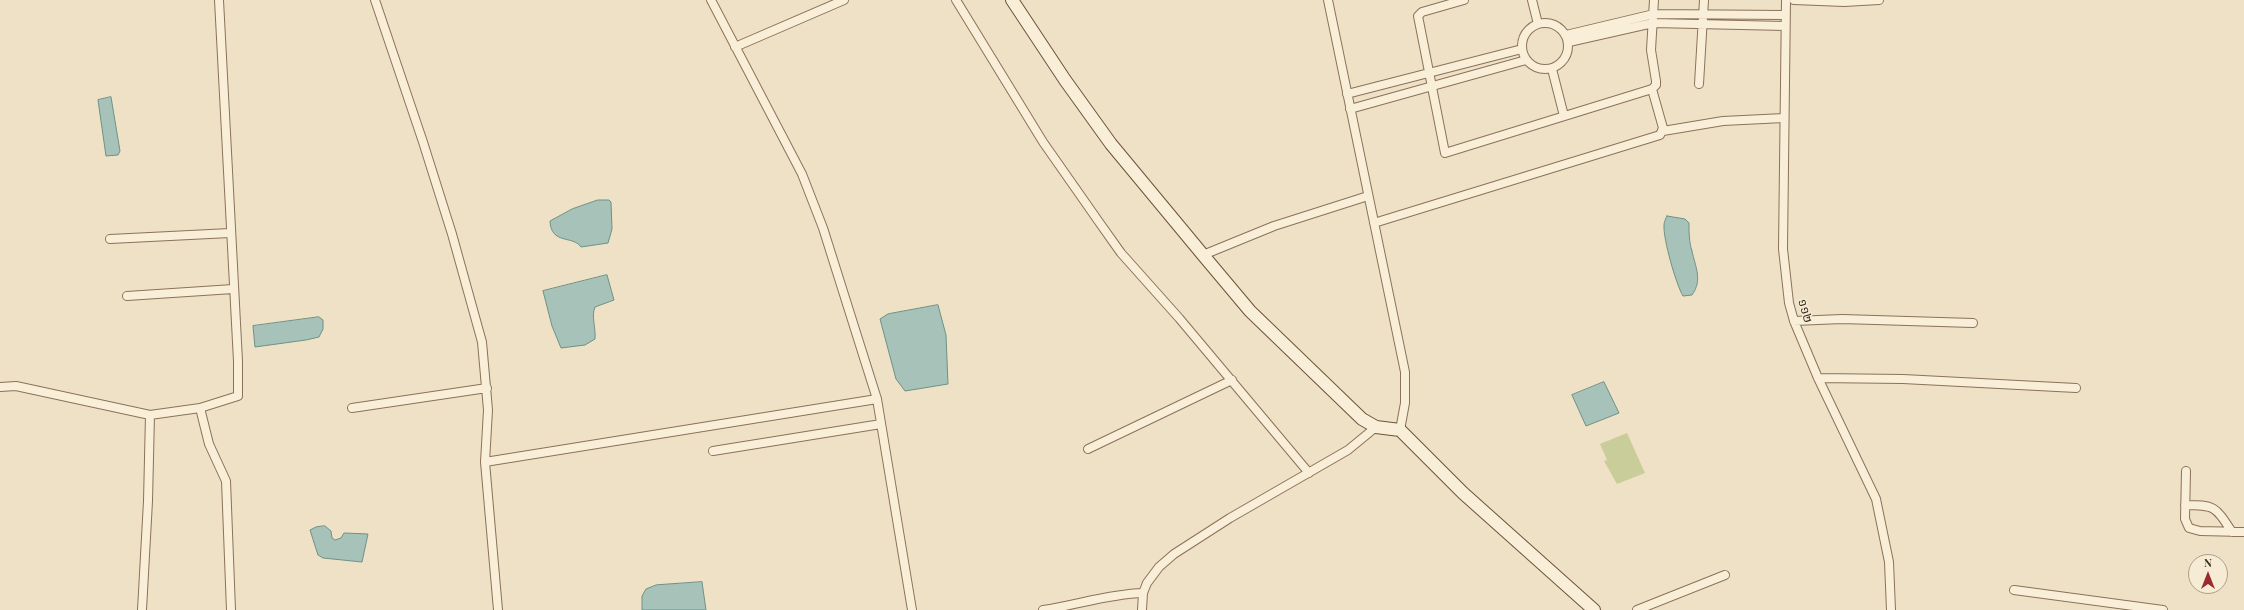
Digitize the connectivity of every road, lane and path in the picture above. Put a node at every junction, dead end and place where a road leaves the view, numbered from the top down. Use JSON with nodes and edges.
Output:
{"nodes":[{"id":1,"x":219,"y":0,"type":"edge"},
{"id":2,"x":375,"y":0,"type":"edge"},
{"id":3,"x":711,"y":0,"type":"edge"},
{"id":4,"x":844,"y":0,"type":"edge"},
{"id":5,"x":956,"y":0,"type":"edge"},
{"id":6,"x":1012,"y":0,"type":"edge"},
{"id":7,"x":1328,"y":0,"type":"edge"},
{"id":8,"x":1464,"y":0,"type":"edge"},
{"id":9,"x":1532,"y":0,"type":"edge"},
{"id":10,"x":1654,"y":0,"type":"edge"},
{"id":11,"x":1704,"y":0,"type":"edge"},
{"id":12,"x":1786,"y":0,"type":"edge"},
{"id":13,"x":1794,"y":0,"type":"edge"},
{"id":14,"x":1879,"y":0,"type":"edge"},
{"id":15,"x":1703,"y":13,"type":"junction"},
{"id":16,"x":1654,"y":14,"type":"junction"},
{"id":17,"x":1785,"y":15,"type":"junction"},
{"id":18,"x":1653,"y":23,"type":"junction"},
{"id":19,"x":1538,"y":24,"type":"junction"},
{"id":20,"x":1702,"y":24,"type":"junction"},
{"id":21,"x":1785,"y":26,"type":"junction"},
{"id":22,"x":1567,"y":39,"type":"junction"},
{"id":23,"x":735,"y":47,"type":"junction"},
{"id":24,"x":1522,"y":49,"type":"junction"},
{"id":25,"x":1526,"y":60,"type":"junction"},
{"id":26,"x":1552,"y":69,"type":"junction"},
{"id":27,"x":1429,"y":73,"type":"junction"},
{"id":28,"x":1699,"y":84,"type":"dead end"},
{"id":29,"x":1431,"y":87,"type":"junction"},
{"id":30,"x":1652,"y":89,"type":"junction"},
{"id":31,"x":1347,"y":94,"type":"junction"},
{"id":32,"x":1350,"y":109,"type":"junction"},
{"id":33,"x":1564,"y":116,"type":"junction"},
{"id":34,"x":1784,"y":118,"type":"junction"},
{"id":35,"x":1663,"y":131,"type":"junction"},
{"id":36,"x":1368,"y":196,"type":"junction"},
{"id":37,"x":1374,"y":222,"type":"junction"},
{"id":38,"x":230,"y":233,"type":"junction"},
{"id":39,"x":110,"y":239,"type":"dead end"},
{"id":40,"x":1203,"y":255,"type":"junction"},
{"id":41,"x":233,"y":289,"type":"junction"},
{"id":42,"x":128,"y":296,"type":"dead end"},
{"id":43,"x":1794,"y":321,"type":"junction"},
{"id":44,"x":1973,"y":323,"type":"dead end"},
{"id":45,"x":1818,"y":378,"type":"junction"},
{"id":46,"x":1232,"y":380,"type":"junction"},
{"id":47,"x":0,"y":387,"type":"edge"},
{"id":48,"x":487,"y":388,"type":"junction"},
{"id":49,"x":2076,"y":388,"type":"dead end"},
{"id":50,"x":877,"y":399,"type":"junction"},
{"id":51,"x":200,"y":408,"type":"junction"},
{"id":52,"x":352,"y":408,"type":"dead end"},
{"id":53,"x":150,"y":415,"type":"junction"},
{"id":54,"x":881,"y":424,"type":"junction"},
{"id":55,"x":1376,"y":427,"type":"junction"},
{"id":56,"x":1400,"y":430,"type":"junction"},
{"id":57,"x":1088,"y":449,"type":"dead end"},
{"id":58,"x":713,"y":451,"type":"dead end"},
{"id":59,"x":485,"y":462,"type":"junction"},
{"id":60,"x":2186,"y":471,"type":"dead end"},
{"id":61,"x":1309,"y":473,"type":"junction"},
{"id":62,"x":2185,"y":506,"type":"junction"},
{"id":63,"x":2232,"y":532,"type":"junction"},
{"id":64,"x":2244,"y":532,"type":"edge"},
{"id":65,"x":1725,"y":576,"type":"dead end"},
{"id":66,"x":2014,"y":590,"type":"dead end"},
{"id":67,"x":1143,"y":593,"type":"junction"},
{"id":68,"x":142,"y":610,"type":"edge"},
{"id":69,"x":231,"y":610,"type":"edge"},
{"id":70,"x":498,"y":610,"type":"edge"},
{"id":71,"x":912,"y":610,"type":"edge"},
{"id":72,"x":1043,"y":610,"type":"edge"},
{"id":73,"x":1142,"y":610,"type":"edge"},
{"id":74,"x":1594,"y":610,"type":"edge"},
{"id":75,"x":1638,"y":610,"type":"edge"},
{"id":76,"x":1891,"y":610,"type":"edge"},
{"id":77,"x":2164,"y":610,"type":"edge"}],
"edges":[{"from":1,"to":38,"type":"street"},
{"from":2,"to":48,"type":"street"},
{"from":3,"to":23,"type":"street"},
{"from":4,"to":23,"type":"street"},
{"from":5,"to":46,"type":"street"},
{"from":6,"to":40,"type":"street"},
{"from":7,"to":31,"type":"street"},
{"from":8,"to":27,"type":"street"},
{"from":9,"to":19,"type":"street"},
{"from":10,"to":16,"type":"street"},
{"from":11,"to":15,"type":"street"},
{"from":12,"to":17,"type":"street","name":"១១២"},
{"from":13,"to":14,"type":"street"},
{"from":15,"to":16,"type":"street"},
{"from":15,"to":17,"type":"street"},
{"from":15,"to":20,"type":"street"},
{"from":16,"to":18,"type":"street"},
{"from":16,"to":22,"type":"street"},
{"from":17,"to":21,"type":"street","name":"១១២"},
{"from":18,"to":20,"type":"street"},
{"from":18,"to":22,"type":"street"},
{"from":18,"to":30,"type":"street"},
{"from":19,"to":22,"type":"street"},
{"from":19,"to":24,"type":"street"},
{"from":20,"to":21,"type":"street"},
{"from":20,"to":28,"type":"street"},
{"from":21,"to":34,"type":"street","name":"១១២"},
{"from":22,"to":26,"type":"street"},
{"from":23,"to":50,"type":"street"},
{"from":24,"to":25,"type":"street"},
{"from":24,"to":27,"type":"street"},
{"from":25,"to":26,"type":"street"},
{"from":25,"to":29,"type":"street"},
{"from":26,"to":33,"type":"street"},
{"from":27,"to":29,"type":"street"},
{"from":27,"to":31,"type":"street"},
{"from":29,"to":32,"type":"street"},
{"from":29,"to":33,"type":"street"},
{"from":30,"to":33,"type":"street"},
{"from":30,"to":35,"type":"street"},
{"from":31,"to":32,"type":"street"},
{"from":32,"to":36,"type":"street"},
{"from":34,"to":35,"type":"street"},
{"from":34,"to":43,"type":"street","name":"១១២"},
{"from":35,"to":37,"type":"street"},
{"from":36,"to":37,"type":"street"},
{"from":36,"to":40,"type":"street"},
{"from":37,"to":56,"type":"street"},
{"from":38,"to":39,"type":"street"},
{"from":38,"to":41,"type":"street"},
{"from":40,"to":55,"type":"street"},
{"from":41,"to":42,"type":"street"},
{"from":41,"to":51,"type":"street"},
{"from":43,"to":44,"type":"street"},
{"from":43,"to":45,"type":"street","name":"១១២"},
{"from":45,"to":49,"type":"street"},
{"from":45,"to":76,"type":"street","name":"១១២"},
{"from":46,"to":57,"type":"street"},
{"from":46,"to":61,"type":"street"},
{"from":47,"to":53,"type":"street"},
{"from":48,"to":52,"type":"street"},
{"from":48,"to":59,"type":"street"},
{"from":50,"to":54,"type":"street"},
{"from":50,"to":59,"type":"street"},
{"from":51,"to":53,"type":"street"},
{"from":51,"to":69,"type":"street"},
{"from":53,"to":68,"type":"street"},
{"from":54,"to":58,"type":"street"},
{"from":54,"to":71,"type":"street"},
{"from":55,"to":56,"type":"street"},
{"from":55,"to":61,"type":"street"},
{"from":56,"to":74,"type":"street"},
{"from":59,"to":70,"type":"street"},
{"from":60,"to":62,"type":"street"},
{"from":61,"to":67,"type":"street"},
{"from":62,"to":63,"type":"street"},
{"from":62,"to":63,"type":"street"},
{"from":63,"to":64,"type":"street"},
{"from":65,"to":75,"type":"street"},
{"from":66,"to":77,"type":"street"},
{"from":67,"to":72,"type":"street"},
{"from":67,"to":73,"type":"street"}]}
